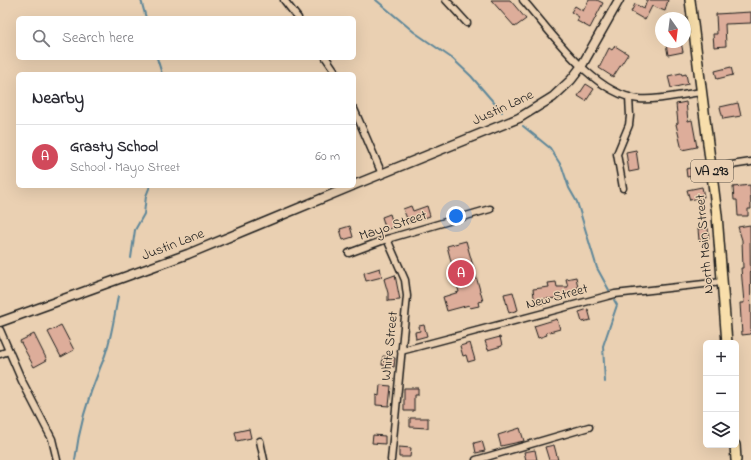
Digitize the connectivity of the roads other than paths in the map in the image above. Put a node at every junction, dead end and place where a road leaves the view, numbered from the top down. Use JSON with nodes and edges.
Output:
{"nodes":[{"id":1,"x":284,"y":0,"type":"edge"},
{"id":2,"x":446,"y":0,"type":"edge"},
{"id":3,"x":524,"y":0,"type":"edge"},
{"id":4,"x":620,"y":0,"type":"edge"},
{"id":5,"x":690,"y":0,"type":"edge"},
{"id":6,"x":296,"y":16,"type":"edge"},
{"id":7,"x":467,"y":23,"type":"dead end"},
{"id":8,"x":327,"y":60,"type":"edge"},
{"id":9,"x":581,"y":67,"type":"junction"},
{"id":10,"x":336,"y":72,"type":"edge"},
{"id":11,"x":702,"y":92,"type":"junction"},
{"id":12,"x":629,"y":97,"type":"junction"},
{"id":13,"x":356,"y":114,"type":"edge"},
{"id":14,"x":751,"y":162,"type":"edge"},
{"id":15,"x":712,"y":168,"type":"junction"},
{"id":16,"x":382,"y":174,"type":"junction"},
{"id":17,"x":356,"y":185,"type":"edge"},
{"id":18,"x":348,"y":188,"type":"edge"},
{"id":19,"x":623,"y":188,"type":"dead end"},
{"id":20,"x":490,"y":209,"type":"dead end"},
{"id":21,"x":386,"y":239,"type":"junction"},
{"id":22,"x":349,"y":253,"type":"dead end"},
{"id":23,"x":722,"y":282,"type":"junction"},
{"id":24,"x":0,"y":322,"type":"edge"},
{"id":25,"x":0,"y":330,"type":"edge"},
{"id":26,"x":727,"y":340,"type":"edge"},
{"id":27,"x":9,"y":351,"type":"junction"},
{"id":28,"x":400,"y":351,"type":"junction"},
{"id":29,"x":0,"y":356,"type":"edge"},
{"id":30,"x":589,"y":427,"type":"dead end"},
{"id":31,"x":260,"y":441,"type":"dead end"},
{"id":32,"x":735,"y":448,"type":"edge"},
{"id":33,"x":57,"y":460,"type":"edge"},
{"id":34,"x":264,"y":460,"type":"edge"},
{"id":35,"x":391,"y":460,"type":"edge"},
{"id":36,"x":476,"y":460,"type":"edge"},
{"id":37,"x":736,"y":460,"type":"edge"}],
"edges":[{"from":1,"to":6,"type":"street"},
{"from":2,"to":7,"type":"street"},
{"from":3,"to":9,"type":"street"},
{"from":4,"to":9,"type":"main road","name":"Justin Lane"},
{"from":5,"to":11,"type":"main road","name":"North Main Street","number":"VA 293"},
{"from":8,"to":10,"type":"street"},
{"from":9,"to":12,"type":"street"},
{"from":9,"to":16,"type":"main road","name":"Justin Lane"},
{"from":11,"to":12,"type":"street"},
{"from":11,"to":15,"type":"main road","name":"North Main Street","number":"VA 293"},
{"from":12,"to":19,"type":"street"},
{"from":13,"to":16,"type":"street"},
{"from":14,"to":15,"type":"street"},
{"from":15,"to":23,"type":"main road","name":"North Main Street","number":"VA 293"},
{"from":16,"to":17,"type":"main road","name":"Justin Lane"},
{"from":18,"to":24,"type":"main road","name":"Justin Lane"},
{"from":20,"to":21,"type":"street","name":"Mayo Street"},
{"from":21,"to":22,"type":"street","name":"Mayo Street"},
{"from":21,"to":28,"type":"street","name":"White Street"},
{"from":23,"to":26,"type":"main road","name":"North Main Street","number":"VA 293"},
{"from":23,"to":28,"type":"street","name":"New Street"},
{"from":25,"to":27,"type":"street"},
{"from":27,"to":29,"type":"street"},
{"from":27,"to":33,"type":"street"},
{"from":28,"to":35,"type":"street","name":"White Street"},
{"from":30,"to":36,"type":"street"},
{"from":31,"to":34,"type":"street"},
{"from":32,"to":37,"type":"main road"}]}
